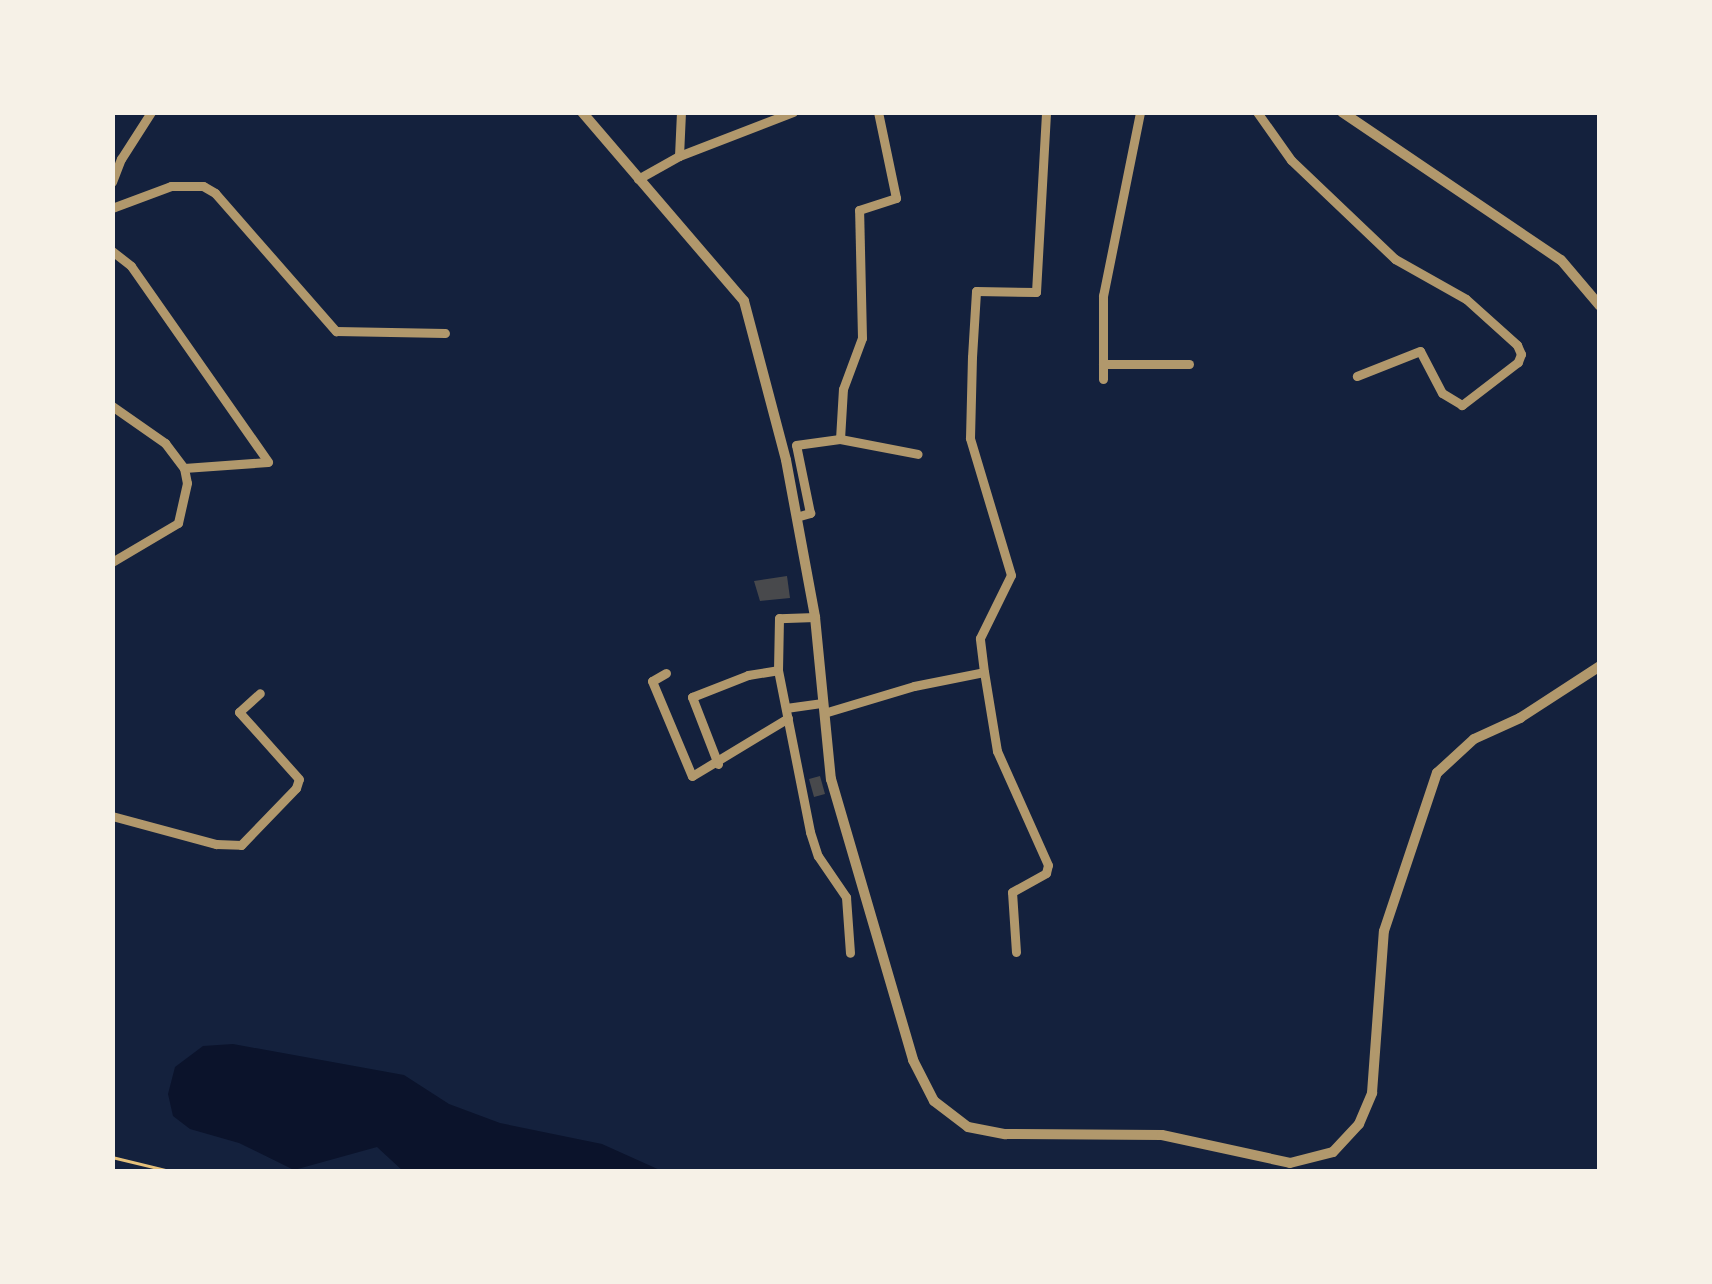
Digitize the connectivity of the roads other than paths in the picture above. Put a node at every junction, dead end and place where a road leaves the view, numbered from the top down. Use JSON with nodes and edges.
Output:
{"nodes":[{"id":1,"x":151,"y":112,"type":"edge"},
{"id":2,"x":582,"y":112,"type":"edge"},
{"id":3,"x":681,"y":112,"type":"edge"},
{"id":4,"x":793,"y":112,"type":"edge"},
{"id":5,"x":878,"y":112,"type":"edge"},
{"id":6,"x":1046,"y":112,"type":"edge"},
{"id":7,"x":1140,"y":112,"type":"edge"},
{"id":8,"x":1256,"y":112,"type":"edge"},
{"id":9,"x":1342,"y":112,"type":"edge"},
{"id":10,"x":679,"y":156,"type":"junction"},
{"id":11,"x":638,"y":179,"type":"junction"},
{"id":12,"x":112,"y":182,"type":"edge"},
{"id":13,"x":112,"y":208,"type":"edge"},
{"id":14,"x":112,"y":252,"type":"edge"},
{"id":15,"x":1600,"y":306,"type":"edge"},
{"id":16,"x":446,"y":333,"type":"dead end"},
{"id":17,"x":1103,"y":364,"type":"junction"},
{"id":18,"x":1189,"y":364,"type":"dead end"},
{"id":19,"x":1356,"y":376,"type":"dead end"},
{"id":20,"x":1103,"y":379,"type":"dead end"},
{"id":21,"x":115,"y":408,"type":"edge"},
{"id":22,"x":112,"y":424,"type":"edge"},
{"id":23,"x":840,"y":439,"type":"junction"},
{"id":24,"x":918,"y":454,"type":"dead end"},
{"id":25,"x":184,"y":468,"type":"junction"},
{"id":26,"x":796,"y":517,"type":"junction"},
{"id":27,"x":112,"y":562,"type":"edge"},
{"id":28,"x":816,"y":618,"type":"junction"},
{"id":29,"x":1600,"y":666,"type":"edge"},
{"id":30,"x":778,"y":670,"type":"junction"},
{"id":31,"x":984,"y":672,"type":"junction"},
{"id":32,"x":666,"y":673,"type":"dead end"},
{"id":33,"x":260,"y":693,"type":"dead end"},
{"id":34,"x":823,"y":708,"type":"junction"},
{"id":35,"x":787,"y":713,"type":"junction"},
{"id":36,"x":718,"y":764,"type":"junction"},
{"id":37,"x":112,"y":816,"type":"edge"},
{"id":38,"x":1016,"y":952,"type":"dead end"},
{"id":39,"x":850,"y":954,"type":"dead end"}],
"edges":[{"from":1,"to":12,"type":"street"},
{"from":2,"to":11,"type":"street"},
{"from":3,"to":10,"type":"street"},
{"from":4,"to":10,"type":"street"},
{"from":5,"to":23,"type":"street"},
{"from":6,"to":31,"type":"street"},
{"from":7,"to":17,"type":"street"},
{"from":8,"to":19,"type":"street"},
{"from":9,"to":15,"type":"street"},
{"from":10,"to":11,"type":"street"},
{"from":11,"to":26,"type":"street"},
{"from":13,"to":16,"type":"street"},
{"from":14,"to":25,"type":"street"},
{"from":17,"to":18,"type":"street"},
{"from":17,"to":20,"type":"street"},
{"from":21,"to":22,"type":"street"},
{"from":21,"to":25,"type":"street"},
{"from":23,"to":24,"type":"street"},
{"from":23,"to":26,"type":"street"},
{"from":25,"to":27,"type":"street"},
{"from":26,"to":28,"type":"street"},
{"from":28,"to":30,"type":"street"},
{"from":28,"to":34,"type":"street"},
{"from":29,"to":34,"type":"street"},
{"from":30,"to":35,"type":"street"},
{"from":30,"to":36,"type":"street"},
{"from":31,"to":34,"type":"street"},
{"from":31,"to":38,"type":"street"},
{"from":32,"to":36,"type":"street"},
{"from":33,"to":37,"type":"street"},
{"from":34,"to":35,"type":"street"},
{"from":35,"to":36,"type":"street"},
{"from":35,"to":39,"type":"street"}]}
